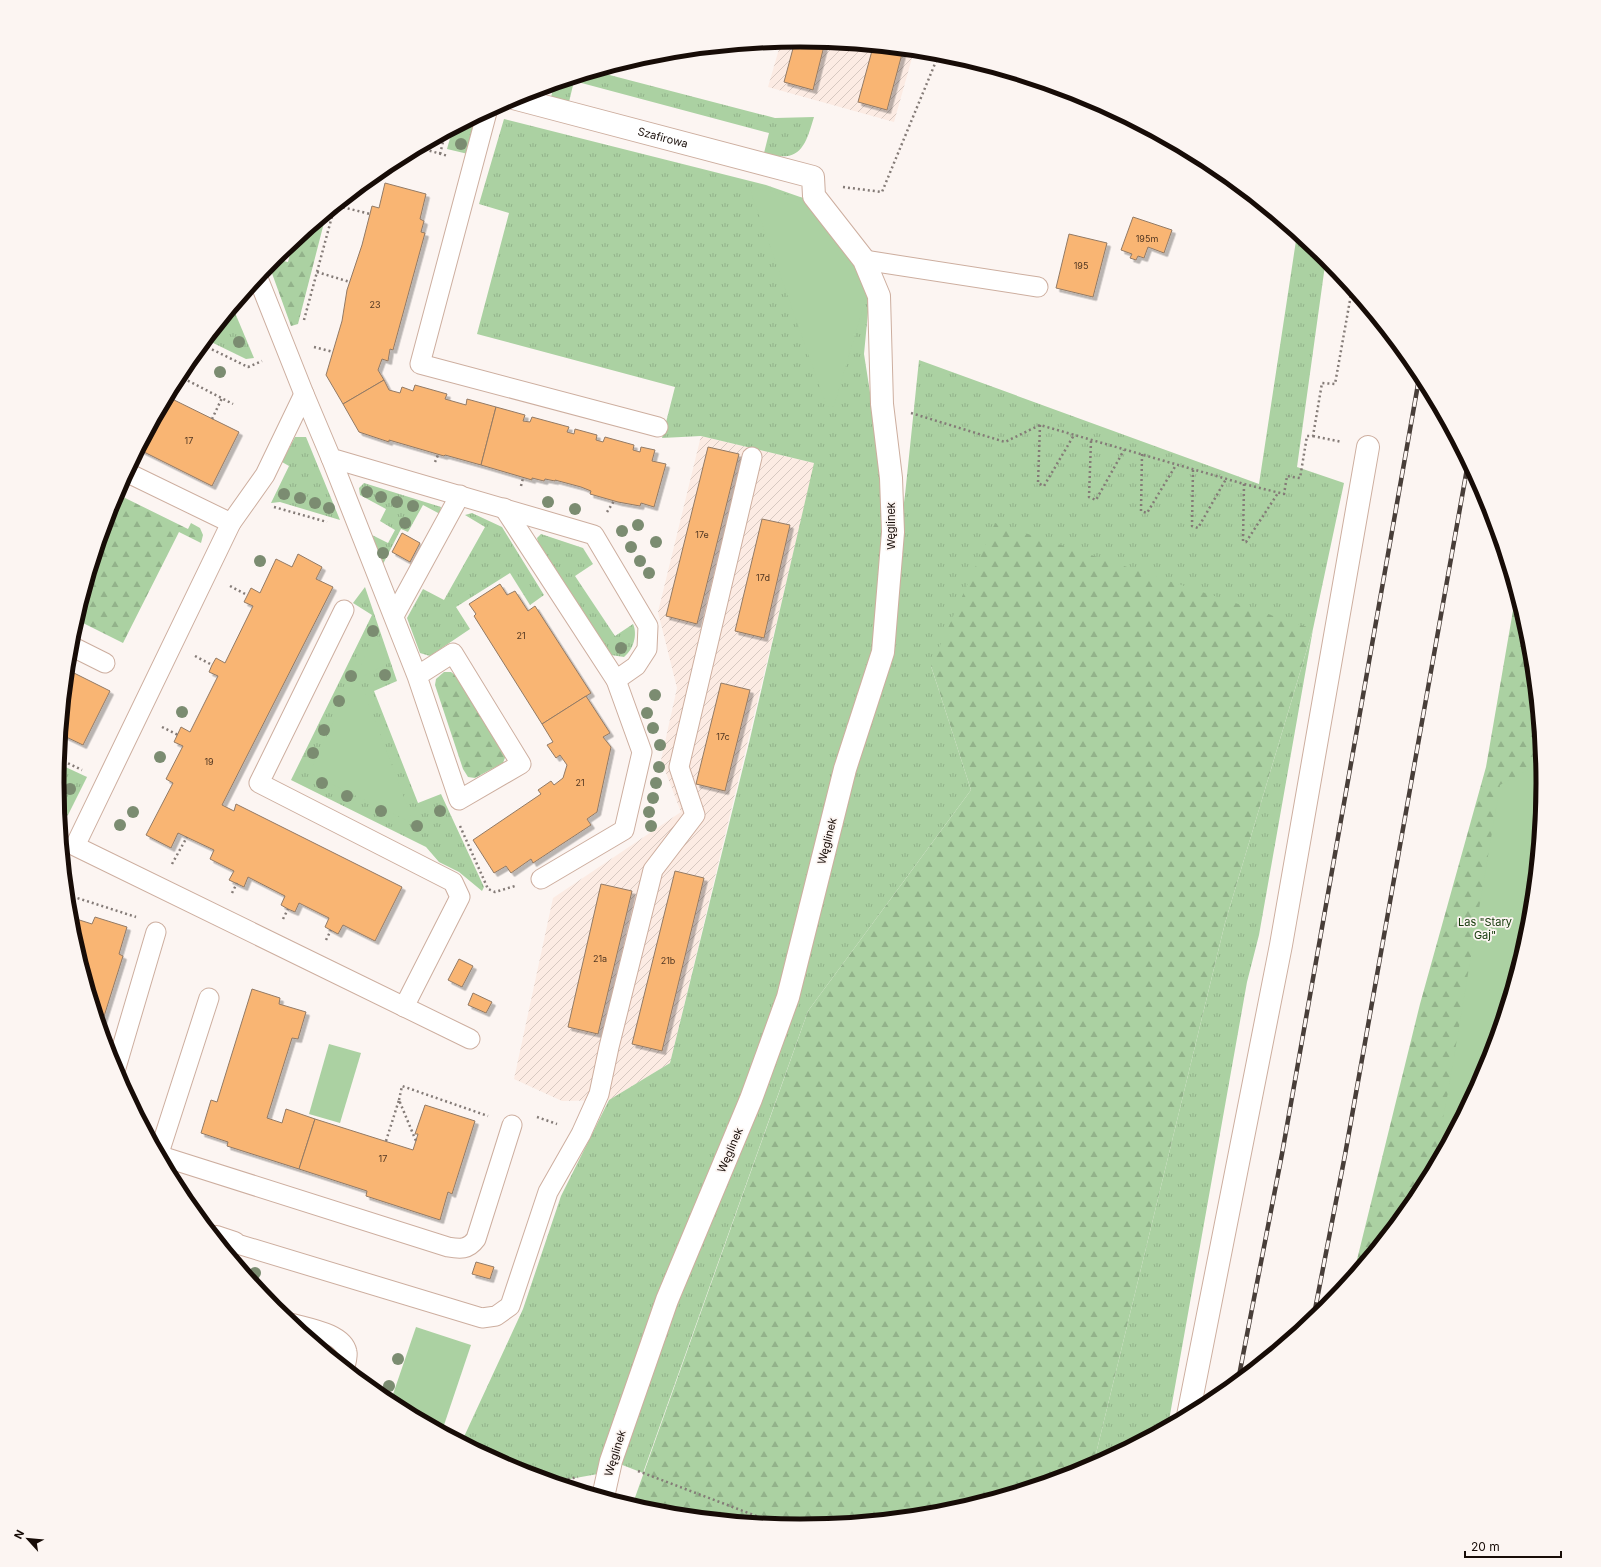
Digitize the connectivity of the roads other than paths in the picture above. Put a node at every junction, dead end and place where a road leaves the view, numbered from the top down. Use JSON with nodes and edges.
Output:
{"nodes":[{"id":1,"x":527,"y":100,"type":"edge"},
{"id":2,"x":485,"y":118,"type":"edge"},
{"id":3,"x":813,"y":177,"type":"joint"},
{"id":4,"x":864,"y":260,"type":"junction"},
{"id":5,"x":260,"y":284,"type":"edge"},
{"id":6,"x":1038,"y":287,"type":"dead end"},
{"id":7,"x":304,"y":394,"type":"junction"},
{"id":8,"x":658,"y":427,"type":"dead end"},
{"id":9,"x":1368,"y":447,"type":"dead end"},
{"id":10,"x":752,"y":457,"type":"dead end"},
{"id":11,"x":331,"y":458,"type":"junction"},
{"id":12,"x":132,"y":475,"type":"edge"},
{"id":13,"x":460,"y":495,"type":"junction"},
{"id":14,"x":504,"y":508,"type":"junction"},
{"id":15,"x":231,"y":523,"type":"junction"},
{"id":16,"x":344,"y":610,"type":"dead end"},
{"id":17,"x":394,"y":616,"type":"junction"},
{"id":18,"x":77,"y":649,"type":"edge"},
{"id":19,"x":105,"y":663,"type":"dead end"},
{"id":20,"x":417,"y":676,"type":"junction"},
{"id":21,"x":616,"y":680,"type":"junction"},
{"id":22,"x":69,"y":843,"type":"edge"},
{"id":23,"x":541,"y":879,"type":"road end"},
{"id":24,"x":156,"y":932,"type":"road end"},
{"id":25,"x":209,"y":998,"type":"dead end"},
{"id":26,"x":404,"y":1007,"type":"junction"},
{"id":27,"x":470,"y":1039,"type":"dead end"},
{"id":28,"x":118,"y":1060,"type":"edge"},
{"id":29,"x":512,"y":1125,"type":"road end"},
{"id":30,"x":162,"y":1150,"type":"edge"},
{"id":31,"x":166,"y":1157,"type":"edge"},
{"id":32,"x":225,"y":1240,"type":"edge"},
{"id":33,"x":305,"y":1327,"type":"edge"},
{"id":34,"x":346,"y":1363,"type":"edge"},
{"id":35,"x":1189,"y":1409,"type":"edge"},
{"id":36,"x":604,"y":1493,"type":"edge"}],
"edges":[{"from":1,"to":3,"type":"street","name":"Szafirowa"},
{"from":2,"to":8,"type":"lane"},
{"from":3,"to":4,"type":"street","name":"Węglinek"},
{"from":4,"to":6,"type":"lane"},
{"from":4,"to":36,"type":"street","name":"Węglinek"},
{"from":5,"to":7,"type":"lane"},
{"from":7,"to":11,"type":"lane"},
{"from":7,"to":15,"type":"lane"},
{"from":9,"to":35,"type":"street"},
{"from":10,"to":32,"type":"lane"},
{"from":11,"to":13,"type":"lane"},
{"from":11,"to":17,"type":"lane"},
{"from":12,"to":15,"type":"lane"},
{"from":13,"to":14,"type":"lane"},
{"from":13,"to":17,"type":"lane"},
{"from":14,"to":21,"type":"lane"},
{"from":14,"to":21,"type":"lane"},
{"from":15,"to":22,"type":"lane"},
{"from":16,"to":26,"type":"lane"},
{"from":17,"to":20,"type":"lane"},
{"from":18,"to":19,"type":"lane"},
{"from":20,"to":20,"type":"lane"},
{"from":21,"to":23,"type":"lane"},
{"from":22,"to":26,"type":"lane"},
{"from":24,"to":28,"type":"lane"},
{"from":25,"to":30,"type":"lane"},
{"from":26,"to":27,"type":"lane"},
{"from":29,"to":31,"type":"lane"},
{"from":33,"to":34,"type":"lane"}]}
